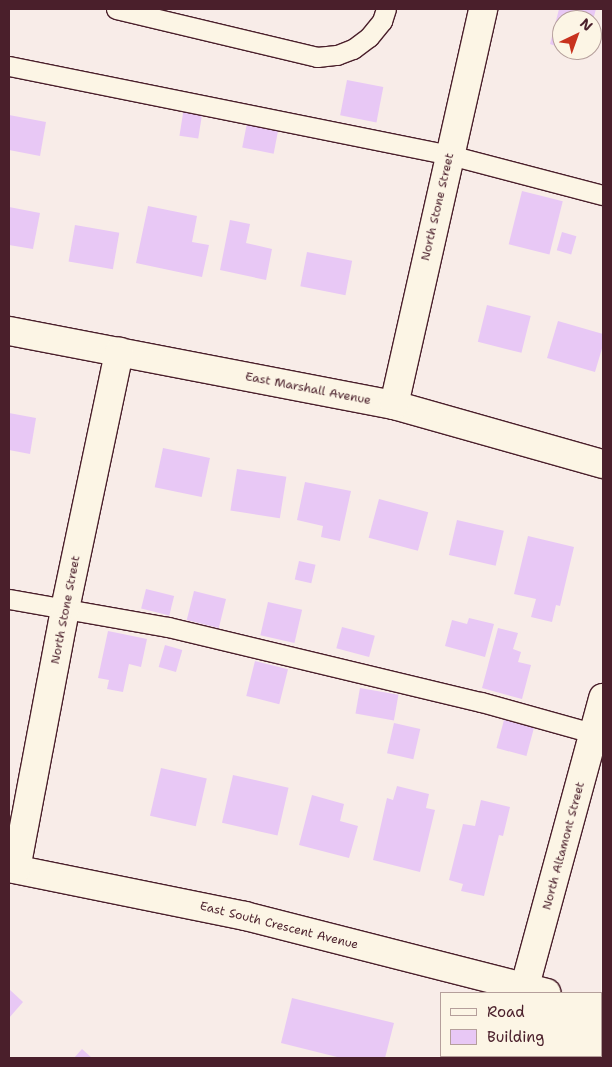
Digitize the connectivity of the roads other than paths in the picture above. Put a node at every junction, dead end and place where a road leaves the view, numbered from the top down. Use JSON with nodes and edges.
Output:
{"nodes":[{"id":1,"x":116,"y":9,"type":"edge"},
{"id":2,"x":386,"y":9,"type":"edge"},
{"id":3,"x":483,"y":9,"type":"edge"},
{"id":4,"x":9,"y":66,"type":"edge"},
{"id":5,"x":450,"y":155,"type":"junction"},
{"id":6,"x":603,"y":195,"type":"edge"},
{"id":7,"x":9,"y":331,"type":"edge"},
{"id":8,"x":119,"y":352,"type":"junction"},
{"id":9,"x":394,"y":405,"type":"junction"},
{"id":10,"x":603,"y":464,"type":"edge"},
{"id":11,"x":9,"y":599,"type":"edge"},
{"id":12,"x":65,"y":609,"type":"junction"},
{"id":13,"x":603,"y":698,"type":"edge"},
{"id":14,"x":598,"y":735,"type":"edge"},
{"id":15,"x":12,"y":868,"type":"edge"},
{"id":16,"x":531,"y":991,"type":"edge"}],
"edges":[{"from":1,"to":2,"type":"lane"},
{"from":3,"to":5,"type":"street","name":"North Stone Street"},
{"from":4,"to":5,"type":"lane"},
{"from":5,"to":6,"type":"lane"},
{"from":5,"to":9,"type":"street","name":"North Stone Street"},
{"from":7,"to":8,"type":"street","name":"East Marshall Avenue"},
{"from":8,"to":9,"type":"street","name":"East Marshall Avenue"},
{"from":8,"to":12,"type":"street","name":"North Stone Street"},
{"from":9,"to":10,"type":"street","name":"East Marshall Avenue"},
{"from":11,"to":12,"type":"lane"},
{"from":12,"to":14,"type":"lane"},
{"from":12,"to":15,"type":"street","name":"North Stone Street"},
{"from":13,"to":14,"type":"street","name":"North Altamont Street"},
{"from":14,"to":16,"type":"street","name":"North Altamont Street"},
{"from":15,"to":16,"type":"street","name":"East South Crescent Avenue"}]}
